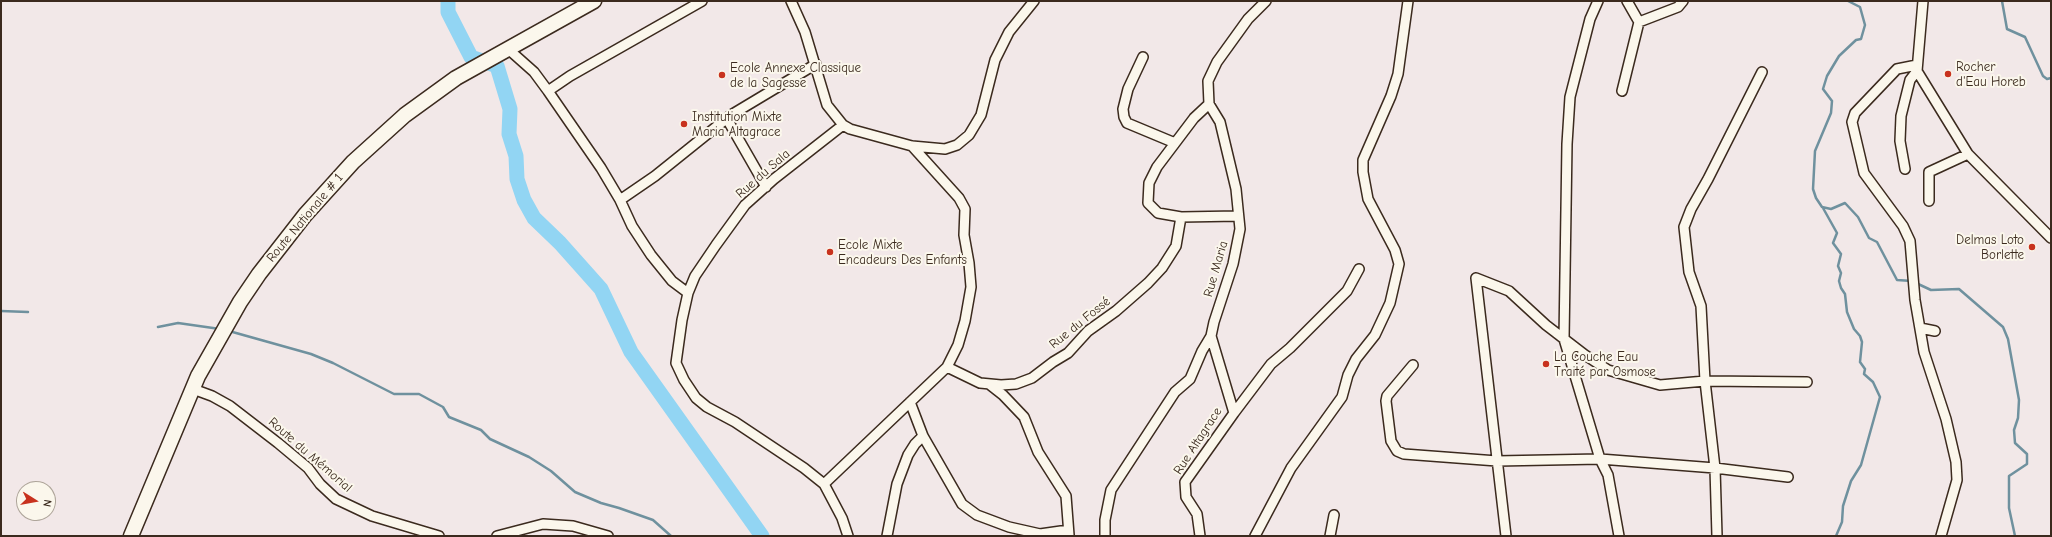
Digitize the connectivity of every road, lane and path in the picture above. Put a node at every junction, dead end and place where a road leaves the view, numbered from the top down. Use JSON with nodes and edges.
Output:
{"nodes":[{"id":1,"x":594,"y":1,"type":"edge"},
{"id":2,"x":702,"y":1,"type":"edge"},
{"id":3,"x":791,"y":1,"type":"edge"},
{"id":4,"x":1034,"y":1,"type":"edge"},
{"id":5,"x":1266,"y":1,"type":"edge"},
{"id":6,"x":1408,"y":1,"type":"edge"},
{"id":7,"x":1598,"y":1,"type":"edge"},
{"id":8,"x":1627,"y":1,"type":"edge"},
{"id":9,"x":1684,"y":1,"type":"edge"},
{"id":10,"x":1923,"y":1,"type":"edge"},
{"id":11,"x":1639,"y":22,"type":"junction"},
{"id":12,"x":507,"y":48,"type":"junction"},
{"id":13,"x":1143,"y":57,"type":"dead end"},
{"id":14,"x":816,"y":64,"type":"junction"},
{"id":15,"x":1917,"y":68,"type":"junction"},
{"id":16,"x":1762,"y":72,"type":"dead end"},
{"id":17,"x":548,"y":91,"type":"junction"},
{"id":18,"x":1622,"y":91,"type":"dead end"},
{"id":19,"x":1209,"y":104,"type":"junction"},
{"id":20,"x":727,"y":119,"type":"junction"},
{"id":21,"x":843,"y":125,"type":"junction"},
{"id":22,"x":1176,"y":143,"type":"junction"},
{"id":23,"x":912,"y":146,"type":"junction"},
{"id":24,"x":1968,"y":154,"type":"junction"},
{"id":25,"x":1905,"y":169,"type":"dead end"},
{"id":26,"x":766,"y":187,"type":"junction"},
{"id":27,"x":620,"y":200,"type":"junction"},
{"id":28,"x":1929,"y":201,"type":"dead end"},
{"id":29,"x":1181,"y":216,"type":"junction"},
{"id":30,"x":1238,"y":216,"type":"junction"},
{"id":31,"x":2051,"y":238,"type":"edge"},
{"id":32,"x":1359,"y":269,"type":"dead end"},
{"id":33,"x":688,"y":293,"type":"junction"},
{"id":34,"x":1920,"y":328,"type":"junction"},
{"id":35,"x":1935,"y":331,"type":"dead end"},
{"id":36,"x":1211,"y":336,"type":"junction"},
{"id":37,"x":1564,"y":339,"type":"junction"},
{"id":38,"x":1413,"y":365,"type":"dead end"},
{"id":39,"x":947,"y":367,"type":"junction"},
{"id":40,"x":1705,"y":381,"type":"junction"},
{"id":41,"x":1807,"y":382,"type":"dead end"},
{"id":42,"x":988,"y":384,"type":"junction"},
{"id":43,"x":193,"y":389,"type":"junction"},
{"id":44,"x":910,"y":402,"type":"junction"},
{"id":45,"x":1234,"y":413,"type":"junction"},
{"id":46,"x":923,"y":436,"type":"junction"},
{"id":47,"x":1600,"y":459,"type":"junction"},
{"id":48,"x":1497,"y":461,"type":"junction"},
{"id":49,"x":1715,"y":468,"type":"junction"},
{"id":50,"x":1788,"y":477,"type":"dead end"},
{"id":51,"x":824,"y":484,"type":"junction"},
{"id":52,"x":1334,"y":515,"type":"dead end"},
{"id":53,"x":1069,"y":533,"type":"edge"},
{"id":54,"x":131,"y":536,"type":"edge"},
{"id":55,"x":438,"y":536,"type":"edge"},
{"id":56,"x":497,"y":536,"type":"edge"},
{"id":57,"x":608,"y":536,"type":"edge"},
{"id":58,"x":848,"y":536,"type":"edge"},
{"id":59,"x":887,"y":536,"type":"edge"},
{"id":60,"x":1105,"y":536,"type":"edge"},
{"id":61,"x":1200,"y":536,"type":"edge"},
{"id":62,"x":1255,"y":536,"type":"edge"},
{"id":63,"x":1330,"y":536,"type":"edge"},
{"id":64,"x":1506,"y":536,"type":"edge"},
{"id":65,"x":1619,"y":536,"type":"edge"},
{"id":66,"x":1718,"y":536,"type":"edge"},
{"id":67,"x":1941,"y":536,"type":"edge"}],
"edges":[{"from":1,"to":12,"type":"main road","name":"Route Nationale # 1"},
{"from":2,"to":17,"type":"street"},
{"from":3,"to":14,"type":"street"},
{"from":4,"to":23,"type":"street"},
{"from":5,"to":19,"type":"street","name":"Rue Maria"},
{"from":6,"to":62,"type":"street"},
{"from":7,"to":37,"type":"street"},
{"from":8,"to":11,"type":"street"},
{"from":9,"to":11,"type":"street"},
{"from":10,"to":15,"type":"street"},
{"from":11,"to":18,"type":"street"},
{"from":12,"to":17,"type":"street"},
{"from":12,"to":43,"type":"main road","name":"Route Nationale # 1"},
{"from":13,"to":22,"type":"street"},
{"from":14,"to":20,"type":"street"},
{"from":14,"to":21,"type":"street"},
{"from":15,"to":24,"type":"street"},
{"from":15,"to":25,"type":"street"},
{"from":15,"to":34,"type":"street"},
{"from":16,"to":40,"type":"street"},
{"from":17,"to":27,"type":"street"},
{"from":19,"to":22,"type":"street"},
{"from":19,"to":30,"type":"street","name":"Rue Maria"},
{"from":20,"to":26,"type":"street"},
{"from":20,"to":27,"type":"street"},
{"from":21,"to":23,"type":"street"},
{"from":21,"to":26,"type":"street","name":"Rue du Sala"},
{"from":22,"to":29,"type":"street"},
{"from":23,"to":39,"type":"street"},
{"from":24,"to":28,"type":"street"},
{"from":24,"to":31,"type":"street"},
{"from":26,"to":33,"type":"street","name":"Rue du Sala"},
{"from":27,"to":33,"type":"street"},
{"from":29,"to":30,"type":"street"},
{"from":29,"to":42,"type":"street","name":"Rue du Fossé"},
{"from":30,"to":36,"type":"street","name":"Rue Maria"},
{"from":32,"to":45,"type":"street"},
{"from":33,"to":51,"type":"street","name":"Rue du Sala"},
{"from":34,"to":35,"type":"street"},
{"from":34,"to":67,"type":"street"},
{"from":36,"to":45,"type":"street","name":"Rue Altagrace"},
{"from":36,"to":60,"type":"street","name":"Rue Maria"},
{"from":37,"to":40,"type":"street"},
{"from":37,"to":47,"type":"street"},
{"from":37,"to":48,"type":"street"},
{"from":38,"to":48,"type":"street"},
{"from":39,"to":42,"type":"street","name":"Rue du Fossé"},
{"from":39,"to":44,"type":"street"},
{"from":40,"to":41,"type":"street"},
{"from":40,"to":49,"type":"street"},
{"from":42,"to":53,"type":"street"},
{"from":43,"to":54,"type":"main road","name":"Route Nationale # 1"},
{"from":43,"to":55,"type":"street","name":"Route du Mémorial"},
{"from":44,"to":46,"type":"street"},
{"from":44,"to":51,"type":"street"},
{"from":45,"to":61,"type":"street","name":"Rue Altagrace"},
{"from":46,"to":53,"type":"street"},
{"from":46,"to":59,"type":"street"},
{"from":47,"to":48,"type":"street"},
{"from":47,"to":49,"type":"street"},
{"from":47,"to":65,"type":"street"},
{"from":48,"to":64,"type":"street"},
{"from":49,"to":50,"type":"street"},
{"from":49,"to":66,"type":"street"},
{"from":51,"to":58,"type":"street"},
{"from":52,"to":63,"type":"street"},
{"from":56,"to":57,"type":"street"}]}
